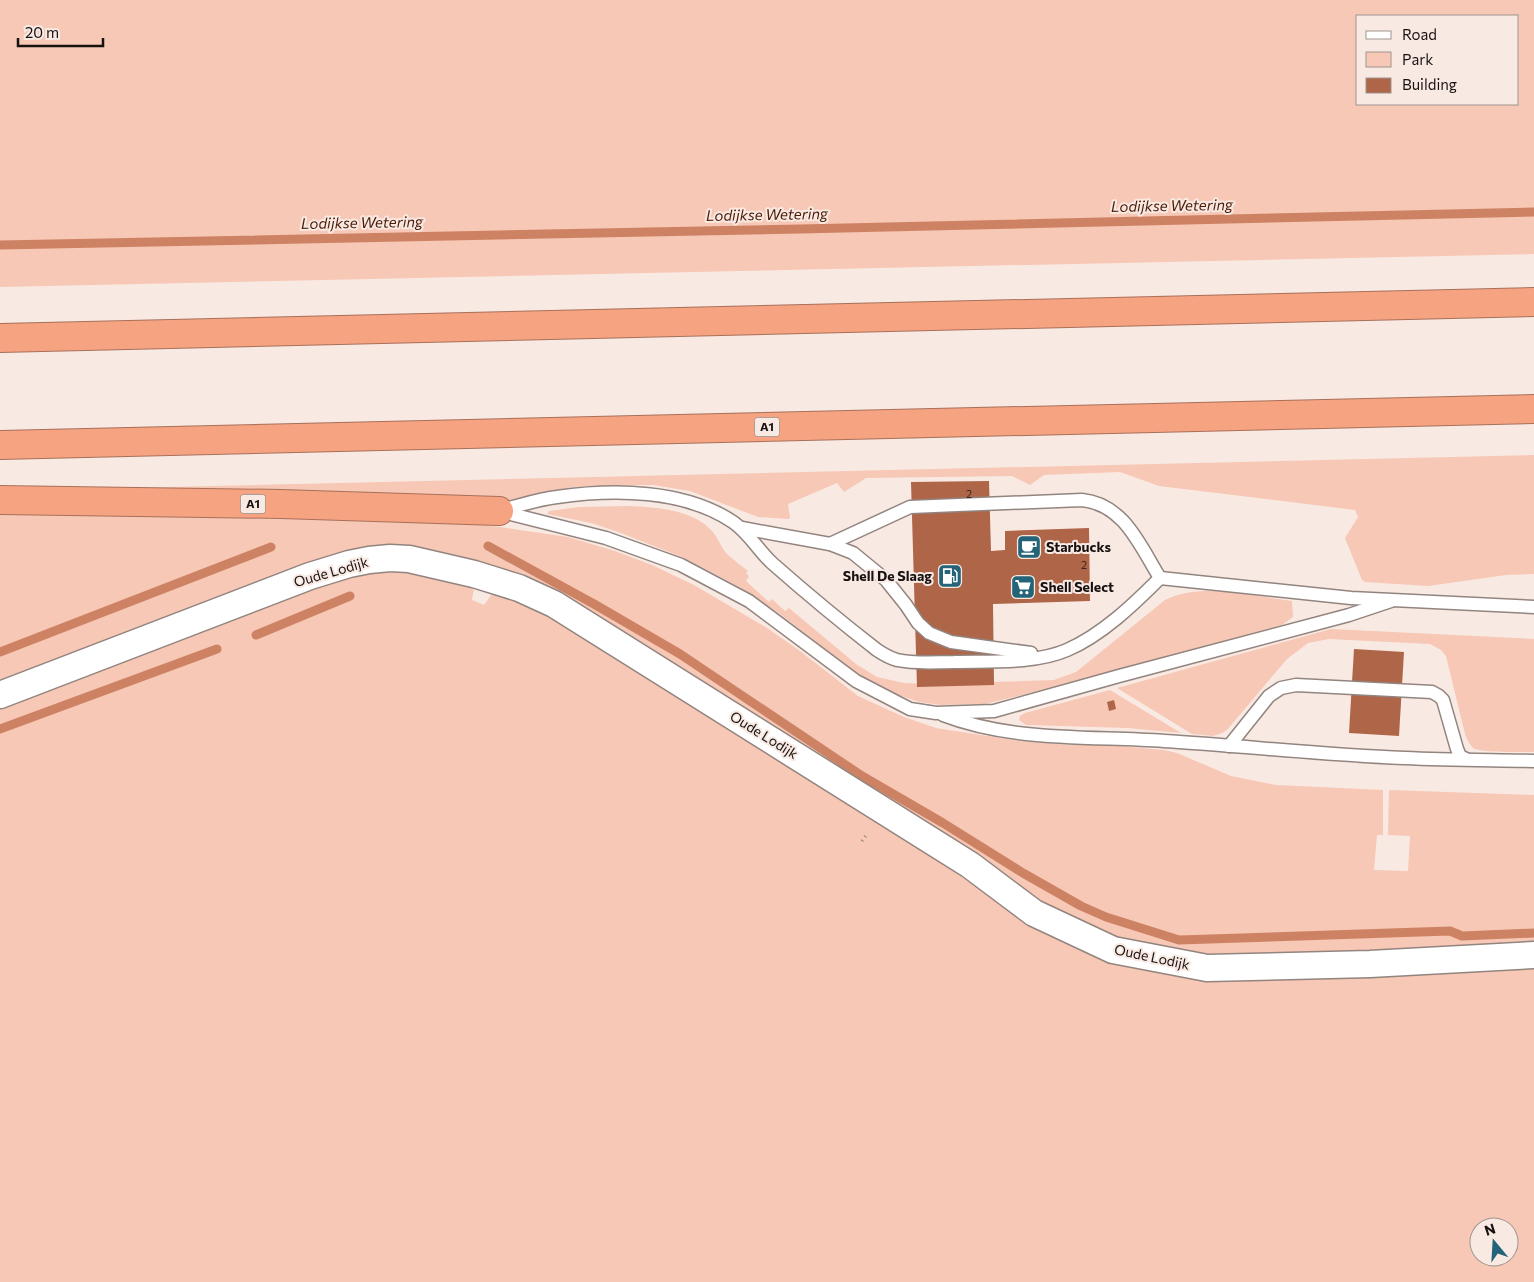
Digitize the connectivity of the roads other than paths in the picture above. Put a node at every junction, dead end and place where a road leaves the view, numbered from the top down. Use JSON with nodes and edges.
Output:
{"nodes":[{"id":1,"x":1534,"y":302,"type":"edge"},
{"id":2,"x":0,"y":338,"type":"edge"},
{"id":3,"x":1534,"y":409,"type":"edge"},
{"id":4,"x":0,"y":445,"type":"edge"},
{"id":5,"x":0,"y":500,"type":"edge"},
{"id":6,"x":499,"y":511,"type":"junction"},
{"id":7,"x":742,"y":528,"type":"junction"},
{"id":8,"x":830,"y":544,"type":"junction"},
{"id":9,"x":1160,"y":578,"type":"junction"},
{"id":10,"x":1391,"y":601,"type":"junction"},
{"id":11,"x":1534,"y":607,"type":"edge"},
{"id":12,"x":1047,"y":656,"type":"junction"},
{"id":13,"x":0,"y":695,"type":"edge"},
{"id":14,"x":936,"y":713,"type":"junction"},
{"id":15,"x":1229,"y":746,"type":"junction"},
{"id":16,"x":1466,"y":760,"type":"junction"},
{"id":17,"x":1534,"y":761,"type":"edge"},
{"id":18,"x":1534,"y":955,"type":"edge"}],
"edges":[{"from":1,"to":2,"type":"highway"},
{"from":3,"to":4,"type":"highway","number":"A1"},
{"from":5,"to":6,"type":"highway","number":"A1"},
{"from":6,"to":7,"type":"lane","number":"A1"},
{"from":6,"to":14,"type":"lane","number":"A1"},
{"from":7,"to":8,"type":"lane","number":"A1"},
{"from":7,"to":12,"type":"lane","number":"A1"},
{"from":8,"to":9,"type":"lane"},
{"from":8,"to":12,"type":"lane","number":"A1"},
{"from":9,"to":10,"type":"lane","number":"A1"},
{"from":9,"to":12,"type":"lane","number":"A1"},
{"from":10,"to":11,"type":"lane","number":"A1"},
{"from":10,"to":14,"type":"lane","number":"A1"},
{"from":13,"to":18,"type":"street","name":"Oude Lodijk"},
{"from":14,"to":15,"type":"lane","number":"A1"},
{"from":15,"to":16,"type":"lane","number":"A1"},
{"from":15,"to":16,"type":"lane"},
{"from":16,"to":17,"type":"lane","number":"A1"}]}
